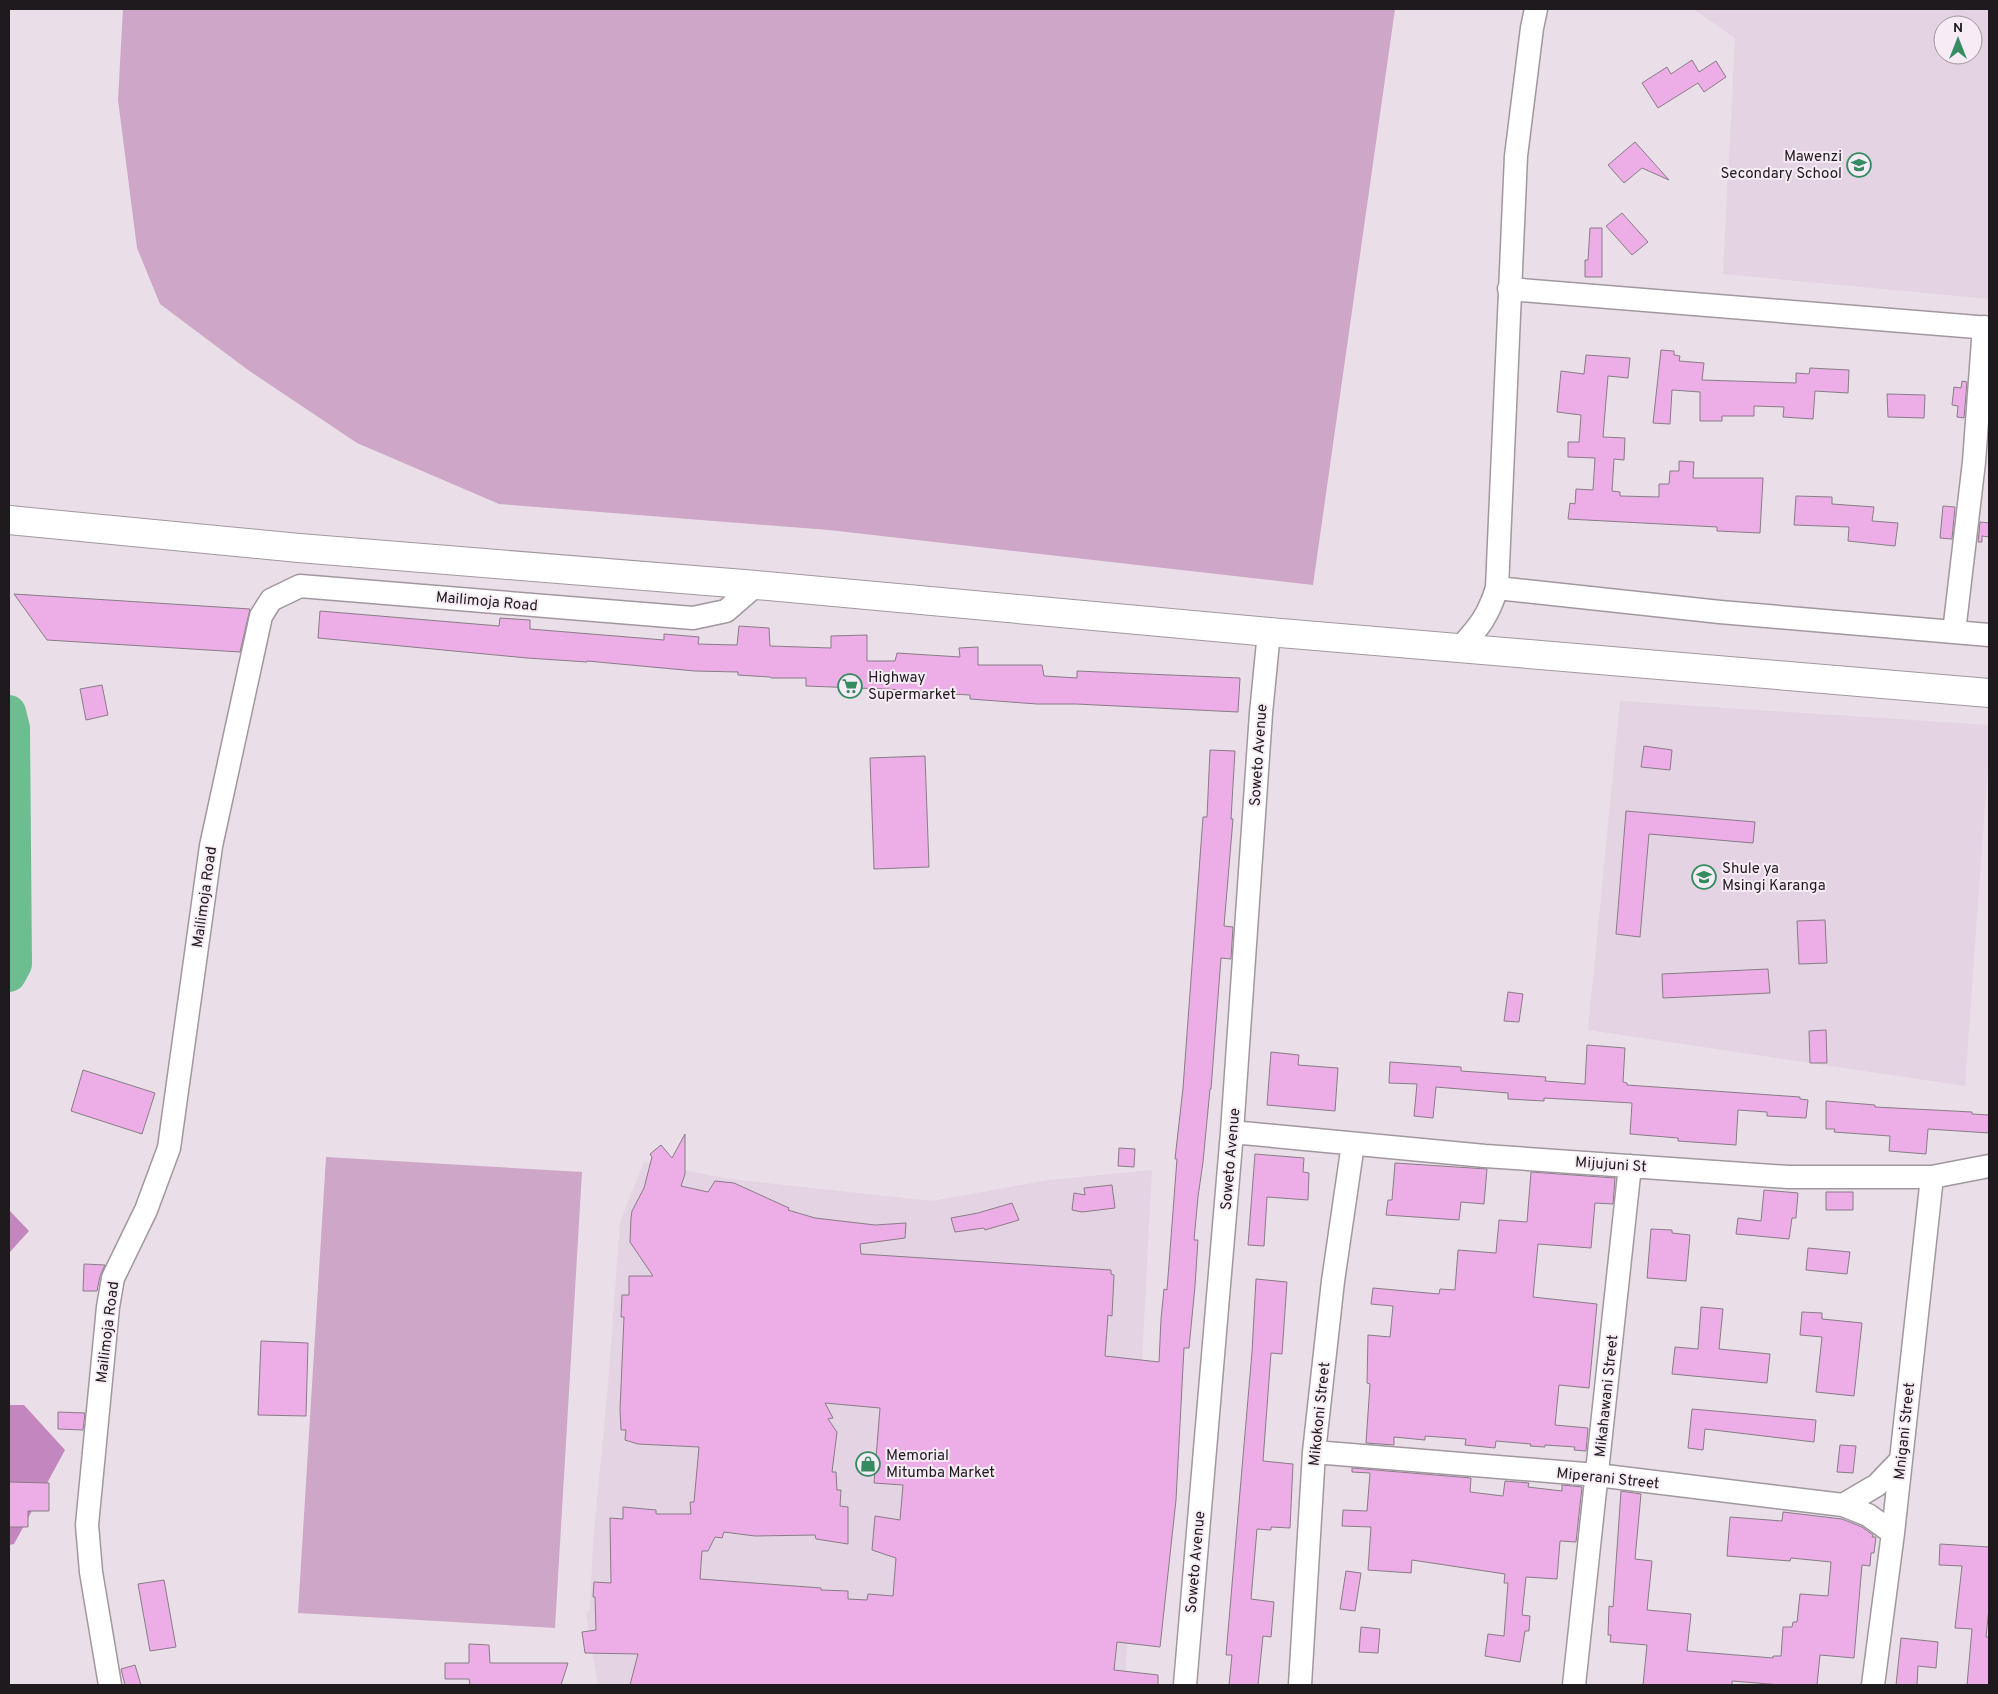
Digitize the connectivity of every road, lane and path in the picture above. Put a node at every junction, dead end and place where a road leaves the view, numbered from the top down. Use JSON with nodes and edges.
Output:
{"nodes":[{"id":1,"x":1536,"y":9,"type":"edge"},
{"id":2,"x":1509,"y":289,"type":"junction"},
{"id":3,"x":1986,"y":327,"type":"edge"},
{"id":4,"x":9,"y":520,"type":"edge"},
{"id":5,"x":756,"y":585,"type":"junction"},
{"id":6,"x":1497,"y":588,"type":"junction"},
{"id":7,"x":1269,"y":632,"type":"junction"},
{"id":8,"x":1954,"y":632,"type":"junction"},
{"id":9,"x":1989,"y":635,"type":"edge"},
{"id":10,"x":1460,"y":648,"type":"junction"},
{"id":11,"x":1989,"y":694,"type":"edge"},
{"id":12,"x":1232,"y":1132,"type":"junction"},
{"id":13,"x":1353,"y":1144,"type":"junction"},
{"id":14,"x":1630,"y":1166,"type":"junction"},
{"id":15,"x":1989,"y":1166,"type":"edge"},
{"id":16,"x":1932,"y":1177,"type":"junction"},
{"id":17,"x":1314,"y":1452,"type":"junction"},
{"id":18,"x":1900,"y":1461,"type":"junction"},
{"id":19,"x":1597,"y":1475,"type":"junction"},
{"id":20,"x":1843,"y":1505,"type":"junction"},
{"id":21,"x":1894,"y":1533,"type":"junction"},
{"id":22,"x":110,"y":1685,"type":"edge"},
{"id":23,"x":1185,"y":1685,"type":"edge"},
{"id":24,"x":1300,"y":1685,"type":"edge"},
{"id":25,"x":1574,"y":1685,"type":"edge"},
{"id":26,"x":1873,"y":1685,"type":"edge"}],
"edges":[{"from":1,"to":2,"type":"street"},
{"from":2,"to":3,"type":"street"},
{"from":2,"to":6,"type":"street"},
{"from":3,"to":8,"type":"street"},
{"from":4,"to":5,"type":"highway"},
{"from":5,"to":7,"type":"highway"},
{"from":5,"to":22,"type":"street","name":"Mailimoja Road"},
{"from":6,"to":8,"type":"street"},
{"from":6,"to":10,"type":"street"},
{"from":7,"to":10,"type":"highway"},
{"from":7,"to":12,"type":"street","name":"Soweto Avenue"},
{"from":8,"to":9,"type":"street"},
{"from":10,"to":11,"type":"highway"},
{"from":12,"to":13,"type":"street","name":"Mijujuni St"},
{"from":12,"to":23,"type":"street","name":"Soweto Avenue"},
{"from":13,"to":14,"type":"street","name":"Mijujuni St"},
{"from":13,"to":17,"type":"street","name":"Mikokoni Street"},
{"from":14,"to":16,"type":"street","name":"Mijujuni St"},
{"from":14,"to":19,"type":"street","name":"Mikahawani Street"},
{"from":15,"to":16,"type":"street","name":"Mijujuni St"},
{"from":16,"to":18,"type":"street","name":"Mnigani Street"},
{"from":17,"to":19,"type":"street","name":"Miperani Street"},
{"from":17,"to":24,"type":"street","name":"Mikokoni Street"},
{"from":18,"to":20,"type":"street"},
{"from":18,"to":21,"type":"street","name":"Mnigani Street"},
{"from":19,"to":20,"type":"street","name":"Miperani Street"},
{"from":19,"to":25,"type":"street","name":"Mikahawani Street"},
{"from":20,"to":21,"type":"street","name":"Miperani Street"},
{"from":21,"to":26,"type":"street","name":"Mnigani Street"}]}
